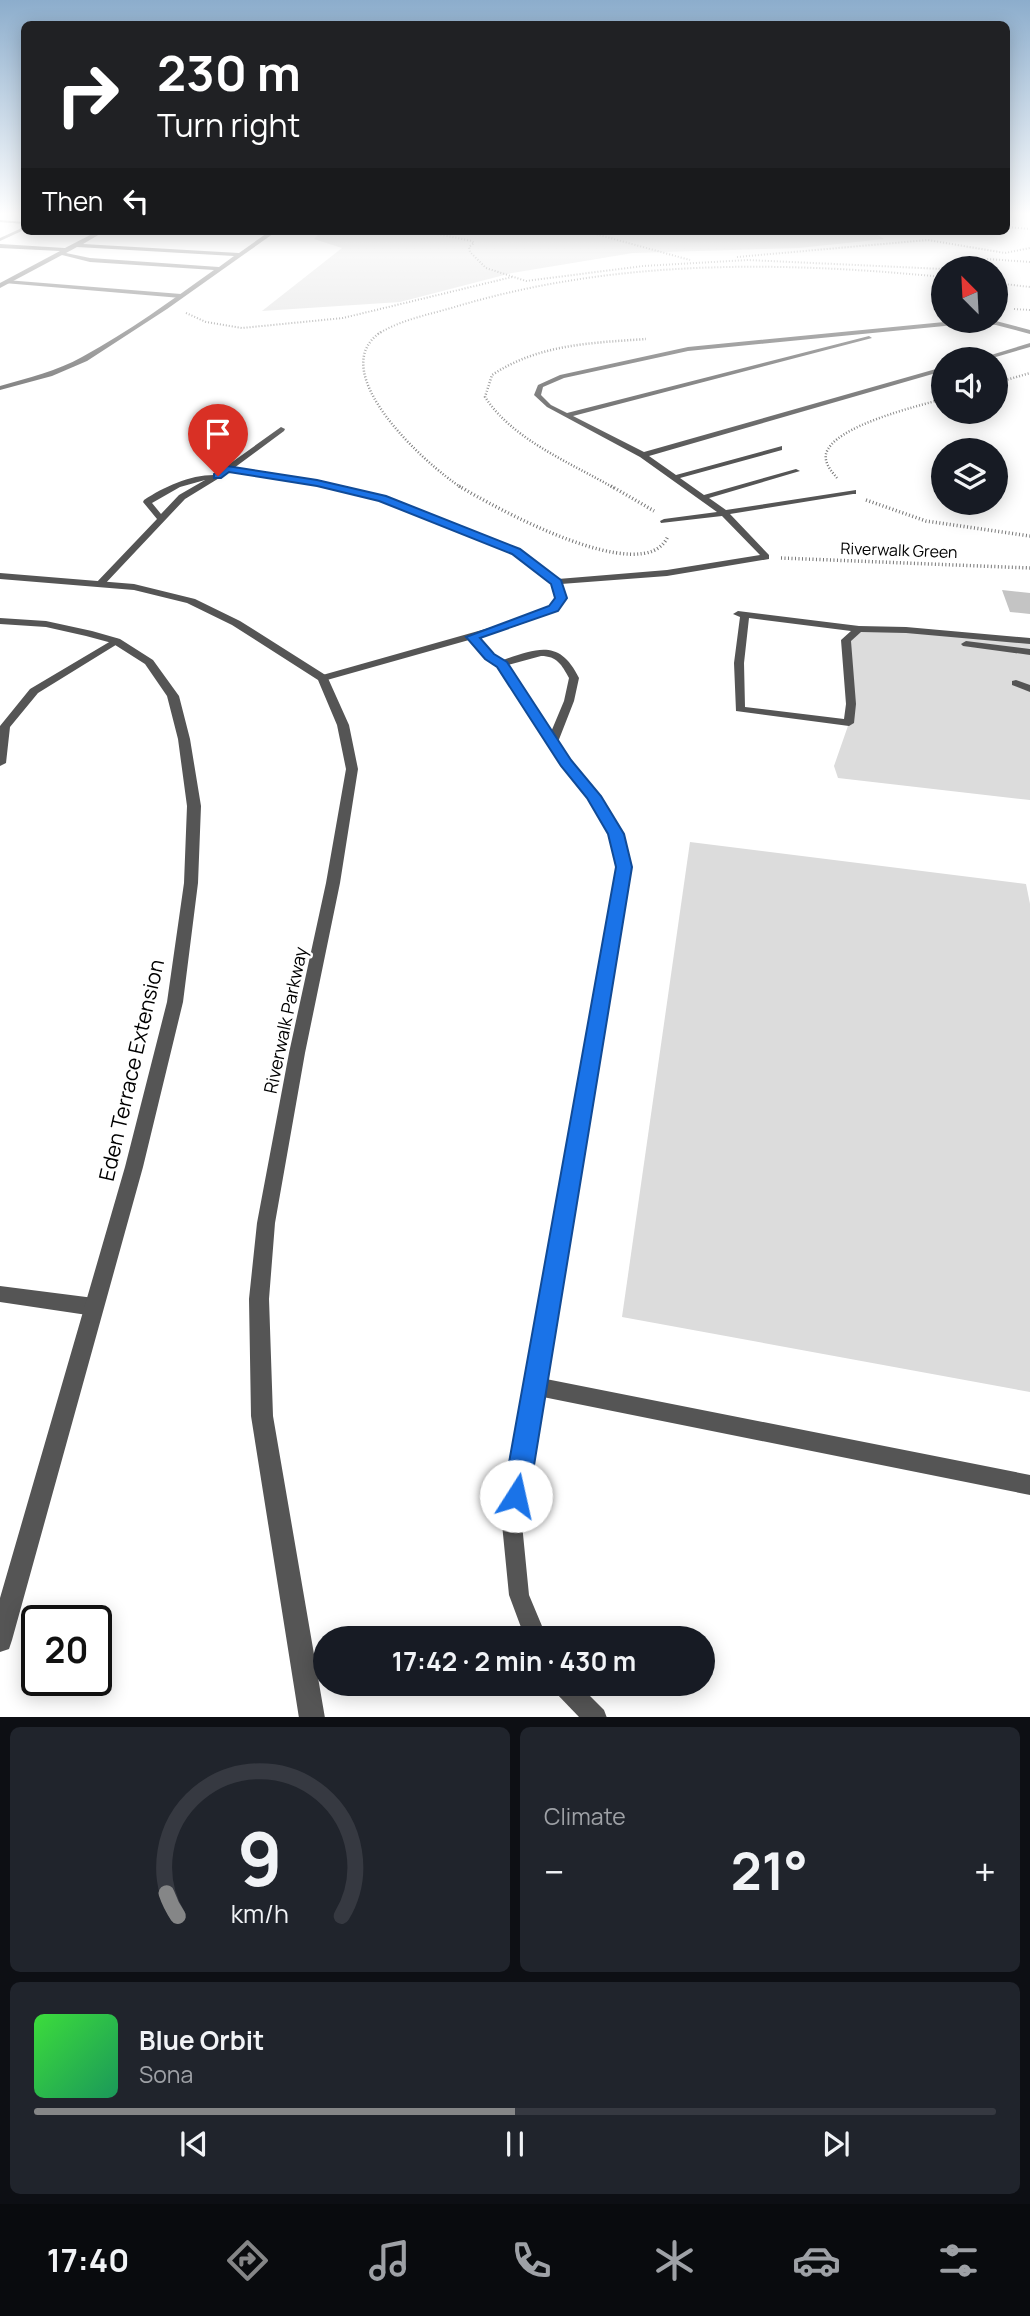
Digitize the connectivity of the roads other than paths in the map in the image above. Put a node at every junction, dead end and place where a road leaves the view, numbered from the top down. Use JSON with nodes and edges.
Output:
{"nodes":[{"id":1,"x":168,"y":295,"type":"edge"},
{"id":2,"x":181,"y":296,"type":"joint"},
{"id":3,"x":896,"y":329,"type":"junction"},
{"id":4,"x":1030,"y":332,"type":"edge"},
{"id":5,"x":1030,"y":345,"type":"edge"},
{"id":6,"x":1008,"y":351,"type":"edge"},
{"id":7,"x":931,"y":372,"type":"edge"},
{"id":8,"x":0,"y":388,"type":"edge"},
{"id":9,"x":567,"y":415,"type":"junction"},
{"id":10,"x":281,"y":429,"type":"dead end"},
{"id":11,"x":779,"y":448,"type":"dead end"},
{"id":12,"x":643,"y":455,"type":"junction"},
{"id":13,"x":227,"y":469,"type":"junction"},
{"id":14,"x":796,"y":471,"type":"dead end"},
{"id":15,"x":218,"y":476,"type":"junction"},
{"id":16,"x":676,"y":477,"type":"junction"},
{"id":17,"x":853,"y":492,"type":"road end"},
{"id":18,"x":704,"y":497,"type":"junction"},
{"id":19,"x":724,"y":513,"type":"junction"},
{"id":20,"x":161,"y":519,"type":"junction"},
{"id":21,"x":664,"y":521,"type":"dead end"},
{"id":22,"x":0,"y":576,"type":"edge"},
{"id":23,"x":556,"y":582,"type":"junction"},
{"id":24,"x":100,"y":584,"type":"junction"},
{"id":25,"x":0,"y":621,"type":"edge"},
{"id":26,"x":859,"y":629,"type":"junction"},
{"id":27,"x":472,"y":637,"type":"junction"},
{"id":28,"x":116,"y":641,"type":"junction"},
{"id":29,"x":1030,"y":641,"type":"edge"},
{"id":30,"x":966,"y":643,"type":"junction"},
{"id":31,"x":1030,"y":652,"type":"edge"},
{"id":32,"x":502,"y":664,"type":"junction"},
{"id":33,"x":323,"y":678,"type":"junction"},
{"id":34,"x":1016,"y":683,"type":"dead end"},
{"id":35,"x":1030,"y":689,"type":"edge"},
{"id":36,"x":552,"y":743,"type":"junction"},
{"id":37,"x":0,"y":762,"type":"edge"},
{"id":38,"x":0,"y":1294,"type":"edge"},
{"id":39,"x":94,"y":1307,"type":"junction"},
{"id":40,"x":535,"y":1386,"type":"junction"},
{"id":41,"x":1030,"y":1486,"type":"edge"},
{"id":42,"x":531,"y":1626,"type":"edge"},
{"id":43,"x":0,"y":1640,"type":"edge"},
{"id":44,"x":576,"y":1696,"type":"edge"},
{"id":45,"x":312,"y":1717,"type":"edge"},
{"id":46,"x":596,"y":1717,"type":"edge"}],
"edges":[{"from":1,"to":2,"type":"lane"},
{"from":2,"to":8,"type":"street"},
{"from":3,"to":4,"type":"lane"},
{"from":3,"to":9,"type":"lane"},
{"from":3,"to":9,"type":"lane"},
{"from":5,"to":6,"type":"lane"},
{"from":7,"to":12,"type":"lane"},
{"from":9,"to":12,"type":"lane"},
{"from":10,"to":13,"type":"lane"},
{"from":11,"to":16,"type":"lane"},
{"from":12,"to":16,"type":"lane"},
{"from":13,"to":15,"type":"lane"},
{"from":13,"to":23,"type":"lane"},
{"from":14,"to":18,"type":"lane"},
{"from":15,"to":20,"type":"lane"},
{"from":15,"to":20,"type":"lane"},
{"from":16,"to":18,"type":"lane"},
{"from":17,"to":19,"type":"lane"},
{"from":18,"to":19,"type":"lane"},
{"from":19,"to":21,"type":"lane"},
{"from":19,"to":23,"type":"lane"},
{"from":20,"to":24,"type":"lane"},
{"from":22,"to":24,"type":"street"},
{"from":23,"to":27,"type":"lane"},
{"from":24,"to":33,"type":"street"},
{"from":25,"to":28,"type":"street","name":"Eden Terrace Extension"},
{"from":26,"to":26,"type":"lane"},
{"from":26,"to":30,"type":"lane"},
{"from":27,"to":32,"type":"lane"},
{"from":27,"to":33,"type":"lane"},
{"from":28,"to":37,"type":"lane"},
{"from":28,"to":39,"type":"street","name":"Eden Terrace Extension"},
{"from":29,"to":30,"type":"lane"},
{"from":30,"to":31,"type":"lane"},
{"from":32,"to":36,"type":"lane"},
{"from":32,"to":36,"type":"lane"},
{"from":33,"to":45,"type":"street","name":"Riverwalk Parkway"},
{"from":34,"to":35,"type":"lane"},
{"from":36,"to":40,"type":"lane"},
{"from":38,"to":39,"type":"lane"},
{"from":39,"to":43,"type":"street","name":"Eden Terrace Extension"},
{"from":40,"to":41,"type":"lane"},
{"from":40,"to":42,"type":"lane"},
{"from":44,"to":46,"type":"lane"}]}
